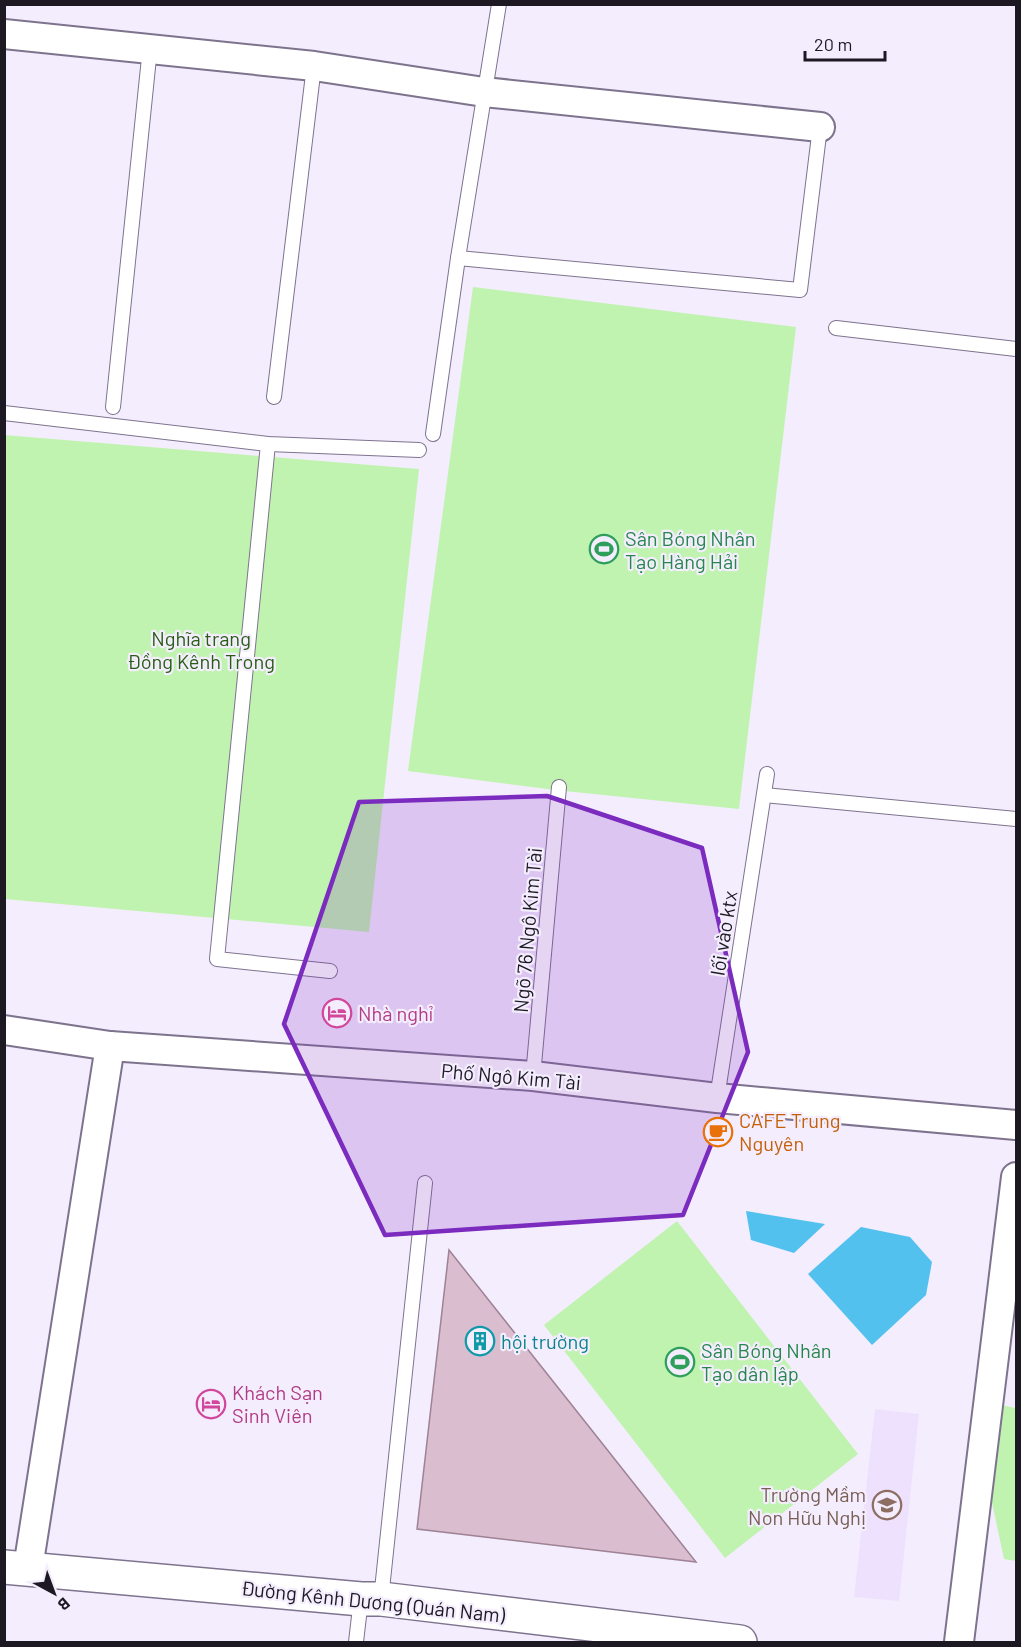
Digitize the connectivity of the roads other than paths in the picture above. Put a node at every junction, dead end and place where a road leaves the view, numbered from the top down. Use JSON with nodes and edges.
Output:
{"nodes":[{"id":1,"x":499,"y":4,"type":"edge"},
{"id":2,"x":4,"y":34,"type":"edge"},
{"id":3,"x":150,"y":48,"type":"junction"},
{"id":4,"x":314,"y":66,"type":"junction"},
{"id":5,"x":484,"y":92,"type":"junction"},
{"id":6,"x":820,"y":127,"type":"joint"},
{"id":7,"x":458,"y":258,"type":"junction"},
{"id":8,"x":836,"y":328,"type":"dead end"},
{"id":9,"x":1017,"y":349,"type":"edge"},
{"id":10,"x":274,"y":397,"type":"dead end"},
{"id":11,"x":113,"y":406,"type":"dead end"},
{"id":12,"x":4,"y":412,"type":"edge"},
{"id":13,"x":433,"y":434,"type":"dead end"},
{"id":14,"x":268,"y":444,"type":"junction"},
{"id":15,"x":419,"y":450,"type":"dead end"},
{"id":16,"x":767,"y":774,"type":"dead end"},
{"id":17,"x":559,"y":787,"type":"dead end"},
{"id":18,"x":764,"y":795,"type":"junction"},
{"id":19,"x":1017,"y":819,"type":"edge"},
{"id":20,"x":330,"y":971,"type":"dead end"},
{"id":21,"x":4,"y":1030,"type":"edge"},
{"id":22,"x":110,"y":1046,"type":"junction"},
{"id":23,"x":533,"y":1076,"type":"junction"},
{"id":24,"x":717,"y":1098,"type":"junction"},
{"id":25,"x":1017,"y":1125,"type":"edge"},
{"id":26,"x":1017,"y":1177,"type":"edge"},
{"id":27,"x":424,"y":1183,"type":"dead end"},
{"id":28,"x":16,"y":1568,"type":"edge"},
{"id":29,"x":371,"y":1599,"type":"junction"},
{"id":30,"x":356,"y":1642,"type":"edge"},
{"id":31,"x":740,"y":1642,"type":"edge"},
{"id":32,"x":959,"y":1642,"type":"edge"}],
"edges":[{"from":1,"to":5,"type":"lane"},
{"from":2,"to":3,"type":"street"},
{"from":3,"to":4,"type":"street"},
{"from":3,"to":11,"type":"lane"},
{"from":4,"to":5,"type":"street"},
{"from":4,"to":10,"type":"lane"},
{"from":5,"to":6,"type":"street"},
{"from":5,"to":7,"type":"lane"},
{"from":6,"to":7,"type":"lane"},
{"from":7,"to":13,"type":"lane"},
{"from":8,"to":9,"type":"lane"},
{"from":12,"to":14,"type":"lane"},
{"from":14,"to":15,"type":"lane"},
{"from":14,"to":20,"type":"lane"},
{"from":16,"to":18,"type":"lane","name":"lối vào ktx"},
{"from":17,"to":23,"type":"lane","name":"Ngõ 76 Ngô Kim Tài"},
{"from":18,"to":19,"type":"lane"},
{"from":18,"to":24,"type":"lane","name":"lối vào ktx"},
{"from":21,"to":22,"type":"street","name":"Phố Ngô Kim Tài"},
{"from":22,"to":23,"type":"street","name":"Phố Ngô Kim Tài"},
{"from":22,"to":28,"type":"street"},
{"from":23,"to":24,"type":"street","name":"Phố Ngô Kim Tài"},
{"from":24,"to":25,"type":"street","name":"Phố Ngô Kim Tài"},
{"from":26,"to":32,"type":"street"},
{"from":27,"to":29,"type":"lane"},
{"from":28,"to":29,"type":"street","name":"Đường Kênh Dương (Quán Nam)"},
{"from":29,"to":30,"type":"lane"},
{"from":29,"to":31,"type":"street","name":"Đường Kênh Dương (Quán Nam)"}]}
